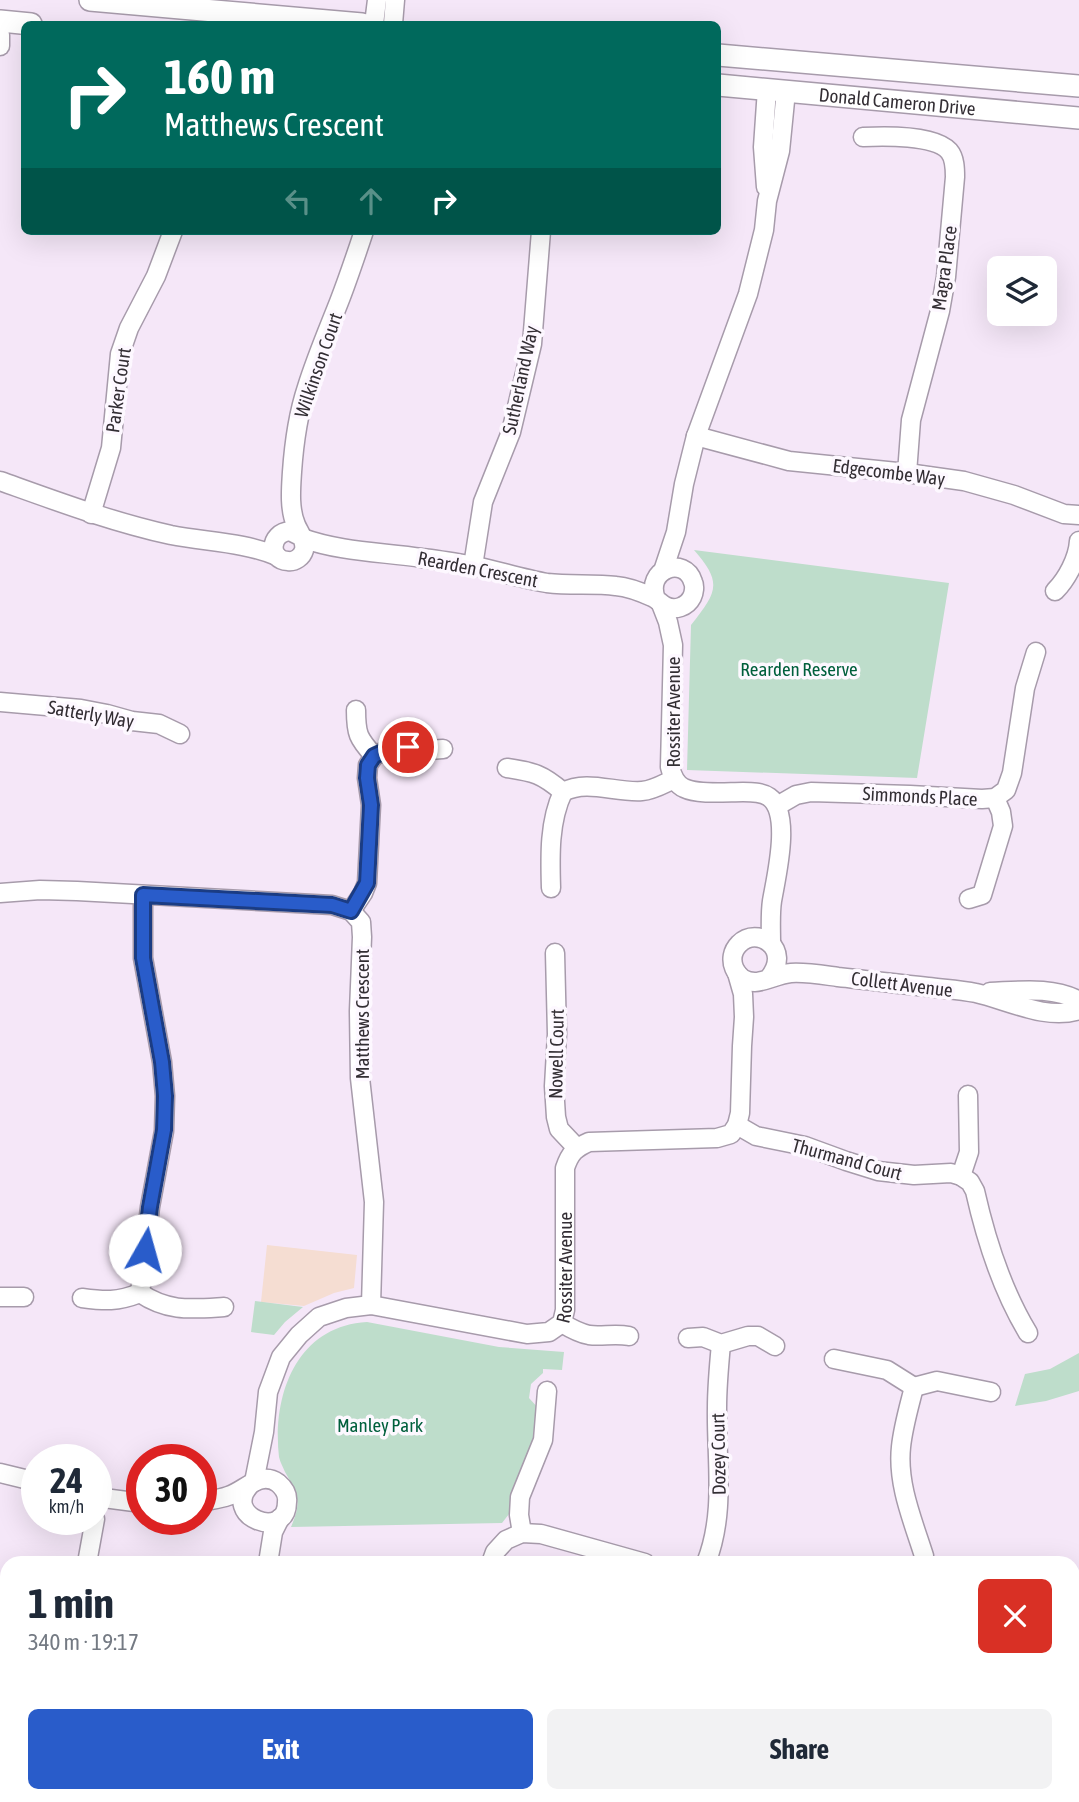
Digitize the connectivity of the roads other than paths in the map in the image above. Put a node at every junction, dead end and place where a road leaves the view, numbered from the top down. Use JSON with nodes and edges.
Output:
{"nodes":[{"id":1,"x":90,"y":0,"type":"edge"},
{"id":2,"x":377,"y":0,"type":"edge"},
{"id":3,"x":395,"y":0,"type":"edge"},
{"id":4,"x":0,"y":21,"type":"edge"},
{"id":5,"x":328,"y":21,"type":"edge"},
{"id":6,"x":374,"y":21,"type":"edge"},
{"id":7,"x":393,"y":21,"type":"edge"},
{"id":8,"x":21,"y":23,"type":"edge"},
{"id":9,"x":0,"y":34,"type":"edge"},
{"id":10,"x":0,"y":46,"type":"edge"},
{"id":11,"x":721,"y":55,"type":"edge"},
{"id":12,"x":779,"y":60,"type":"junction"},
{"id":13,"x":721,"y":85,"type":"edge"},
{"id":14,"x":1079,"y":86,"type":"edge"},
{"id":15,"x":776,"y":90,"type":"junction"},
{"id":16,"x":1079,"y":118,"type":"edge"},
{"id":17,"x":863,"y":137,"type":"dead end"},
{"id":18,"x":171,"y":235,"type":"edge"},
{"id":19,"x":363,"y":235,"type":"edge"},
{"id":20,"x":541,"y":235,"type":"edge"},
{"id":21,"x":696,"y":436,"type":"junction"},
{"id":22,"x":906,"y":473,"type":"junction"},
{"id":23,"x":0,"y":481,"type":"edge"},
{"id":24,"x":292,"y":503,"type":"junction"},
{"id":25,"x":91,"y":514,"type":"junction"},
{"id":26,"x":1078,"y":521,"type":"edge"},
{"id":27,"x":676,"y":532,"type":"junction"},
{"id":28,"x":278,"y":535,"type":"junction"},
{"id":29,"x":301,"y":537,"type":"junction"},
{"id":30,"x":1079,"y":541,"type":"edge"},
{"id":31,"x":237,"y":544,"type":"junction"},
{"id":32,"x":338,"y":548,"type":"junction"},
{"id":33,"x":277,"y":556,"type":"junction"},
{"id":34,"x":299,"y":558,"type":"junction"},
{"id":35,"x":473,"y":566,"type":"junction"},
{"id":36,"x":660,"y":573,"type":"junction"},
{"id":37,"x":690,"y":575,"type":"junction"},
{"id":38,"x":618,"y":586,"type":"junction"},
{"id":39,"x":1055,"y":591,"type":"dead end"},
{"id":40,"x":659,"y":601,"type":"junction"},
{"id":41,"x":687,"y":603,"type":"junction"},
{"id":42,"x":673,"y":645,"type":"junction"},
{"id":43,"x":1035,"y":652,"type":"dead end"},
{"id":44,"x":0,"y":702,"type":"edge"},
{"id":45,"x":356,"y":710,"type":"dead end"},
{"id":46,"x":180,"y":734,"type":"dead end"},
{"id":47,"x":443,"y":749,"type":"dead end"},
{"id":48,"x":374,"y":756,"type":"junction"},
{"id":49,"x":507,"y":768,"type":"dead end"},
{"id":50,"x":674,"y":779,"type":"junction"},
{"id":51,"x":563,"y":792,"type":"junction"},
{"id":52,"x":995,"y":798,"type":"junction"},
{"id":53,"x":777,"y":806,"type":"junction"},
{"id":54,"x":551,"y":888,"type":"dead end"},
{"id":55,"x":0,"y":893,"type":"edge"},
{"id":56,"x":143,"y":895,"type":"junction"},
{"id":57,"x":969,"y":900,"type":"dead end"},
{"id":58,"x":772,"y":902,"type":"junction"},
{"id":59,"x":351,"y":911,"type":"junction"},
{"id":60,"x":742,"y":941,"type":"junction"},
{"id":61,"x":773,"y":945,"type":"junction"},
{"id":62,"x":555,"y":953,"type":"dead end"},
{"id":63,"x":737,"y":973,"type":"junction"},
{"id":64,"x":828,"y":975,"type":"junction"},
{"id":65,"x":768,"y":979,"type":"junction"},
{"id":66,"x":1075,"y":1005,"type":"edge"},
{"id":67,"x":744,"y":1017,"type":"junction"},
{"id":68,"x":968,"y":1095,"type":"dead end"},
{"id":69,"x":737,"y":1125,"type":"junction"},
{"id":70,"x":576,"y":1147,"type":"junction"},
{"id":71,"x":961,"y":1175,"type":"junction"},
{"id":72,"x":139,"y":1293,"type":"junction"},
{"id":73,"x":0,"y":1297,"type":"edge"},
{"id":74,"x":24,"y":1297,"type":"dead end"},
{"id":75,"x":82,"y":1298,"type":"dead end"},
{"id":76,"x":371,"y":1305,"type":"junction"},
{"id":77,"x":224,"y":1307,"type":"dead end"},
{"id":78,"x":562,"y":1323,"type":"junction"},
{"id":79,"x":1028,"y":1333,"type":"dead end"},
{"id":80,"x":629,"y":1336,"type":"dead end"},
{"id":81,"x":688,"y":1338,"type":"dead end"},
{"id":82,"x":721,"y":1344,"type":"junction"},
{"id":83,"x":775,"y":1346,"type":"dead end"},
{"id":84,"x":834,"y":1359,"type":"dead end"},
{"id":85,"x":914,"y":1387,"type":"junction"},
{"id":86,"x":547,"y":1391,"type":"dead end"},
{"id":87,"x":992,"y":1392,"type":"dead end"},
{"id":88,"x":264,"y":1432,"type":"junction"},
{"id":89,"x":0,"y":1473,"type":"edge"},
{"id":90,"x":21,"y":1478,"type":"edge"},
{"id":91,"x":252,"y":1483,"type":"junction"},
{"id":92,"x":282,"y":1486,"type":"junction"},
{"id":93,"x":217,"y":1499,"type":"edge"},
{"id":94,"x":217,"y":1506,"type":"edge"},
{"id":95,"x":251,"y":1517,"type":"junction"},
{"id":96,"x":280,"y":1518,"type":"junction"},
{"id":97,"x":522,"y":1533,"type":"junction"},
{"id":98,"x":92,"y":1535,"type":"edge"},
{"id":99,"x":88,"y":1556,"type":"edge"},
{"id":100,"x":264,"y":1556,"type":"edge"},
{"id":101,"x":268,"y":1556,"type":"edge"},
{"id":102,"x":494,"y":1556,"type":"edge"},
{"id":103,"x":621,"y":1556,"type":"edge"},
{"id":104,"x":708,"y":1556,"type":"edge"},
{"id":105,"x":924,"y":1556,"type":"edge"}],
"edges":[{"from":1,"to":5,"type":"street"},
{"from":2,"to":6,"type":"street"},
{"from":3,"to":7,"type":"street"},
{"from":4,"to":8,"type":"street"},
{"from":9,"to":10,"type":"street"},
{"from":11,"to":12,"type":"street","name":"Donald Cameron Drive"},
{"from":12,"to":14,"type":"street","name":"Donald Cameron Drive"},
{"from":12,"to":15,"type":"street"},
{"from":13,"to":15,"type":"street","name":"Donald Cameron Drive"},
{"from":15,"to":16,"type":"street","name":"Donald Cameron Drive"},
{"from":15,"to":21,"type":"street"},
{"from":17,"to":22,"type":"street","name":"Magra Place"},
{"from":18,"to":25,"type":"street","name":"Parker Court"},
{"from":19,"to":24,"type":"street","name":"Wilkinson Court"},
{"from":20,"to":35,"type":"street","name":"Sutherland Way"},
{"from":21,"to":22,"type":"street","name":"Edgecombe Way"},
{"from":21,"to":27,"type":"street"},
{"from":22,"to":26,"type":"street","name":"Edgecombe Way"},
{"from":23,"to":25,"type":"street"},
{"from":24,"to":28,"type":"street","name":"Wilkinson Court"},
{"from":24,"to":29,"type":"street","name":"Wilkinson Court"},
{"from":25,"to":31,"type":"street"},
{"from":27,"to":36,"type":"street"},
{"from":27,"to":37,"type":"street"},
{"from":28,"to":29,"type":"street"},
{"from":28,"to":31,"type":"street"},
{"from":28,"to":33,"type":"street"},
{"from":29,"to":32,"type":"street","name":"Rearden Crescent"},
{"from":29,"to":34,"type":"street"},
{"from":30,"to":39,"type":"street"},
{"from":31,"to":33,"type":"street"},
{"from":32,"to":34,"type":"street","name":"Rearden Crescent"},
{"from":32,"to":35,"type":"street","name":"Rearden Crescent"},
{"from":33,"to":34,"type":"street"},
{"from":35,"to":38,"type":"street","name":"Rearden Crescent"},
{"from":36,"to":37,"type":"street"},
{"from":36,"to":38,"type":"street","name":"Rearden Crescent"},
{"from":36,"to":40,"type":"street"},
{"from":37,"to":41,"type":"street"},
{"from":38,"to":40,"type":"street","name":"Rearden Crescent"},
{"from":40,"to":41,"type":"street"},
{"from":40,"to":42,"type":"street","name":"Rossiter Avenue"},
{"from":41,"to":42,"type":"street","name":"Rossiter Avenue"},
{"from":42,"to":50,"type":"street","name":"Rossiter Avenue"},
{"from":43,"to":52,"type":"street","name":"Simmonds Place"},
{"from":44,"to":46,"type":"street","name":"Satterly Way"},
{"from":45,"to":48,"type":"street"},
{"from":47,"to":48,"type":"street"},
{"from":48,"to":59,"type":"street"},
{"from":49,"to":51,"type":"street"},
{"from":50,"to":51,"type":"street"},
{"from":50,"to":53,"type":"street","name":"Rossiter Avenue"},
{"from":51,"to":54,"type":"street"},
{"from":52,"to":53,"type":"street","name":"Simmonds Place"},
{"from":52,"to":57,"type":"street"},
{"from":53,"to":58,"type":"street"},
{"from":55,"to":56,"type":"street"},
{"from":56,"to":59,"type":"street"},
{"from":56,"to":72,"type":"street"},
{"from":58,"to":60,"type":"street"},
{"from":58,"to":61,"type":"street"},
{"from":59,"to":76,"type":"street","name":"Matthews Crescent"},
{"from":60,"to":61,"type":"street"},
{"from":60,"to":63,"type":"street"},
{"from":61,"to":64,"type":"street","name":"Collett Avenue"},
{"from":61,"to":65,"type":"street"},
{"from":62,"to":70,"type":"street","name":"Nowell Court"},
{"from":63,"to":65,"type":"street"},
{"from":63,"to":67,"type":"street"},
{"from":64,"to":65,"type":"street","name":"Collett Avenue"},
{"from":64,"to":66,"type":"street","name":"Collett Avenue"},
{"from":65,"to":67,"type":"street"},
{"from":67,"to":69,"type":"street"},
{"from":68,"to":71,"type":"street"},
{"from":69,"to":70,"type":"street"},
{"from":69,"to":71,"type":"street","name":"Thurmand Court"},
{"from":70,"to":78,"type":"street","name":"Rossiter Avenue"},
{"from":71,"to":79,"type":"street"},
{"from":72,"to":75,"type":"street"},
{"from":72,"to":77,"type":"street"},
{"from":73,"to":74,"type":"street"},
{"from":76,"to":78,"type":"street","name":"Rossiter Avenue"},
{"from":76,"to":88,"type":"street","name":"Rossiter Avenue"},
{"from":78,"to":80,"type":"street"},
{"from":81,"to":82,"type":"street"},
{"from":82,"to":83,"type":"street"},
{"from":82,"to":104,"type":"street","name":"Dozey Court"},
{"from":84,"to":85,"type":"street"},
{"from":85,"to":87,"type":"street"},
{"from":85,"to":105,"type":"street"},
{"from":86,"to":97,"type":"street"},
{"from":88,"to":91,"type":"street","name":"Rossiter Avenue"},
{"from":88,"to":92,"type":"street","name":"Rossiter Avenue"},
{"from":89,"to":90,"type":"street"},
{"from":91,"to":92,"type":"street"},
{"from":91,"to":93,"type":"street"},
{"from":91,"to":95,"type":"street"},
{"from":92,"to":96,"type":"street"},
{"from":94,"to":95,"type":"street"},
{"from":95,"to":96,"type":"street"},
{"from":95,"to":100,"type":"street"},
{"from":96,"to":101,"type":"street"},
{"from":97,"to":102,"type":"street"},
{"from":97,"to":103,"type":"street"},
{"from":98,"to":99,"type":"street"}]}
